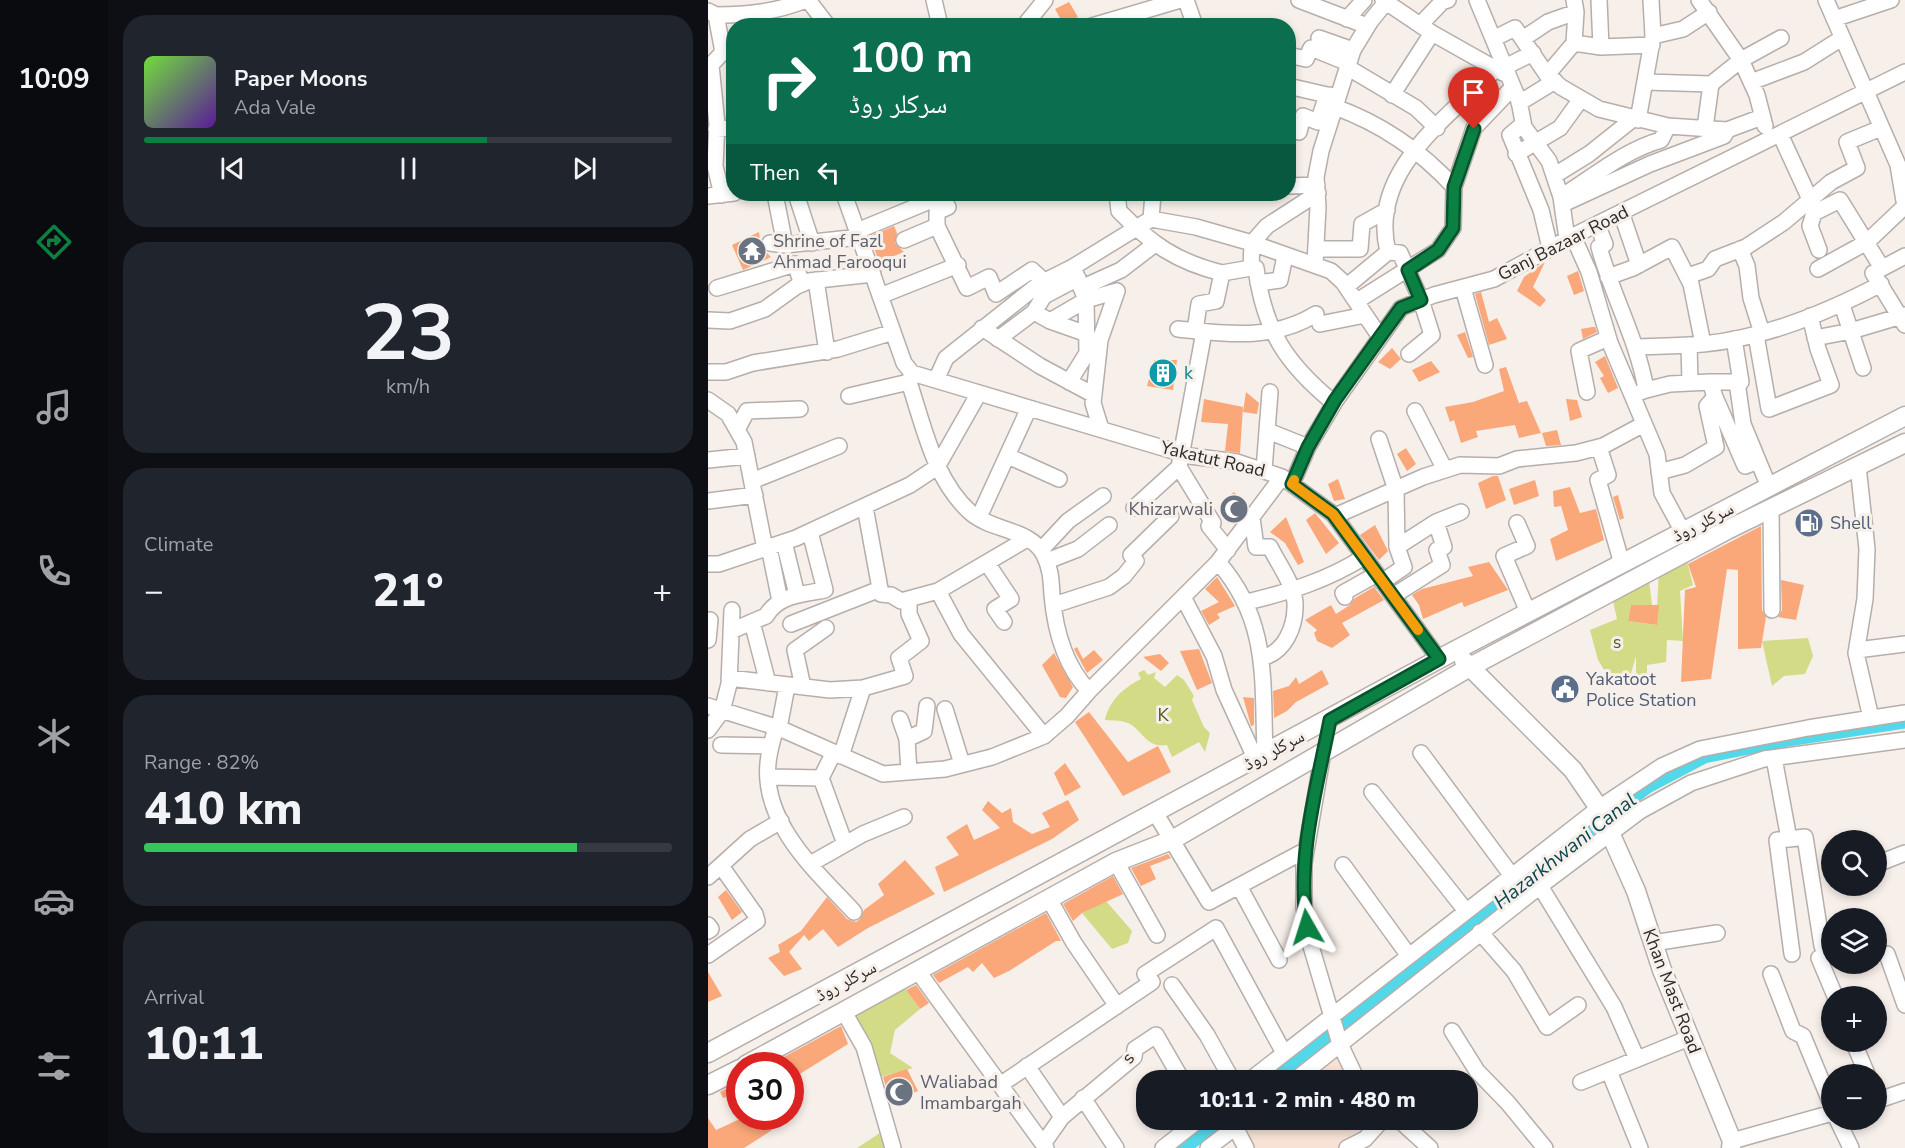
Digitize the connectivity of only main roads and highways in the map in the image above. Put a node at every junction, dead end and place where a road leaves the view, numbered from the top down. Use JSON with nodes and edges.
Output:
{"nodes":[{"id":1,"x":1905,"y":416,"type":"edge"},
{"id":2,"x":1905,"y":443,"type":"edge"},
{"id":3,"x":1772,"y":486,"type":"junction"},
{"id":4,"x":1772,"y":508,"type":"junction"},
{"id":5,"x":1447,"y":655,"type":"junction"},
{"id":6,"x":1470,"y":667,"type":"junction"},
{"id":7,"x":1330,"y":720,"type":"junction"},
{"id":8,"x":1323,"y":752,"type":"junction"},
{"id":9,"x":831,"y":989,"type":"junction"},
{"id":10,"x":844,"y":1012,"type":"junction"},
{"id":11,"x":770,"y":1052,"type":"edge"},
{"id":12,"x":708,"y":1053,"type":"edge"},
{"id":13,"x":726,"y":1075,"type":"edge"},
{"id":14,"x":708,"y":1085,"type":"edge"},
{"id":15,"x":1731,"y":1144,"type":"edge"}],
"edges":[{"from":1,"to":3,"type":"main road","name":"سرکلر روڈ"},
{"from":2,"to":4,"type":"main road"},
{"from":3,"to":4,"type":"main road"},
{"from":3,"to":5,"type":"main road","name":"سرکلر روڈ"},
{"from":4,"to":6,"type":"main road"},
{"from":5,"to":6,"type":"main road"},
{"from":5,"to":7,"type":"main road","name":"سرکلر روڈ"},
{"from":6,"to":8,"type":"main road"},
{"from":6,"to":15,"type":"main road","name":"Khan Mast Road"},
{"from":7,"to":8,"type":"main road"},
{"from":7,"to":9,"type":"main road","name":"سرکلر روڈ"},
{"from":8,"to":10,"type":"main road"},
{"from":9,"to":10,"type":"main road"},
{"from":9,"to":12,"type":"main road","name":"سرکلر روڈ"},
{"from":10,"to":11,"type":"main road"},
{"from":13,"to":14,"type":"main road"}]}
